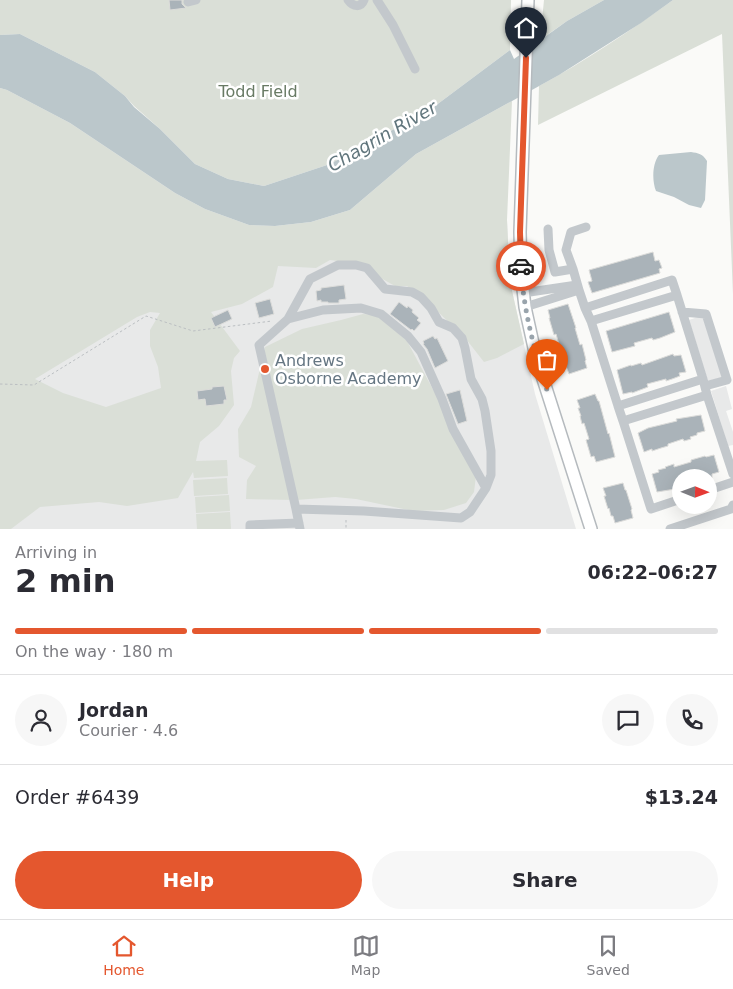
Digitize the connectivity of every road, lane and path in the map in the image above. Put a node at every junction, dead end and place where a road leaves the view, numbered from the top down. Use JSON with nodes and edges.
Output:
{"nodes":[{"id":1,"x":348,"y":0,"type":"edge"},
{"id":2,"x":364,"y":0,"type":"edge"},
{"id":3,"x":377,"y":0,"type":"edge"},
{"id":4,"x":528,"y":0,"type":"edge"},
{"id":5,"x":415,"y":69,"type":"dead end"},
{"id":6,"x":586,"y":227,"type":"dead end"},
{"id":7,"x":548,"y":229,"type":"dead end"},
{"id":8,"x":573,"y":270,"type":"junction"},
{"id":9,"x":578,"y":288,"type":"junction"},
{"id":10,"x":523,"y":294,"type":"junction"},
{"id":11,"x":677,"y":295,"type":"junction"},
{"id":12,"x":525,"y":307,"type":"junction"},
{"id":13,"x":586,"y":308,"type":"junction"},
{"id":14,"x":682,"y":312,"type":"junction"},
{"id":15,"x":288,"y":319,"type":"junction"},
{"id":16,"x":273,"y":321,"type":"dead end"},
{"id":17,"x":591,"y":321,"type":"junction"},
{"id":18,"x":0,"y":384,"type":"edge"},
{"id":19,"x":705,"y":386,"type":"junction"},
{"id":20,"x":618,"y":406,"type":"junction"},
{"id":21,"x":623,"y":421,"type":"junction"},
{"id":22,"x":733,"y":474,"type":"edge"},
{"id":23,"x":733,"y":482,"type":"edge"},
{"id":24,"x":718,"y":487,"type":"edge"},
{"id":25,"x":486,"y":488,"type":"junction"},
{"id":26,"x":672,"y":502,"type":"edge"},
{"id":27,"x":733,"y":505,"type":"edge"},
{"id":28,"x":296,"y":509,"type":"junction"},
{"id":29,"x":345,"y":510,"type":"junction"},
{"id":30,"x":300,"y":526,"type":"edge"},
{"id":31,"x":250,"y":529,"type":"edge"},
{"id":32,"x":346,"y":529,"type":"edge"},
{"id":33,"x":591,"y":529,"type":"edge"},
{"id":34,"x":670,"y":529,"type":"edge"}],
"edges":[{"from":1,"to":2,"type":"street"},
{"from":3,"to":5,"type":"street"},
{"from":4,"to":10,"type":"main road"},
{"from":6,"to":8,"type":"street"},
{"from":7,"to":8,"type":"street"},
{"from":8,"to":9,"type":"street"},
{"from":9,"to":10,"type":"street"},
{"from":9,"to":12,"type":"street"},
{"from":9,"to":13,"type":"street"},
{"from":10,"to":12,"type":"main road"},
{"from":11,"to":13,"type":"street"},
{"from":11,"to":14,"type":"street"},
{"from":11,"to":17,"type":"street"},
{"from":12,"to":33,"type":"main road"},
{"from":13,"to":17,"type":"street"},
{"from":14,"to":19,"type":"street"},
{"from":14,"to":19,"type":"street"},
{"from":15,"to":25,"type":"street"},
{"from":15,"to":25,"type":"street"},
{"from":15,"to":28,"type":"street"},
{"from":16,"to":18,"type":"path"},
{"from":17,"to":20,"type":"street"},
{"from":19,"to":20,"type":"street"},
{"from":19,"to":21,"type":"street"},
{"from":19,"to":22,"type":"street"},
{"from":20,"to":21,"type":"street"},
{"from":21,"to":26,"type":"street"},
{"from":23,"to":24,"type":"street"},
{"from":25,"to":29,"type":"street"},
{"from":27,"to":34,"type":"street"},
{"from":28,"to":29,"type":"street"},
{"from":28,"to":30,"type":"street"},
{"from":29,"to":32,"type":"path"},
{"from":30,"to":31,"type":"street"}]}
